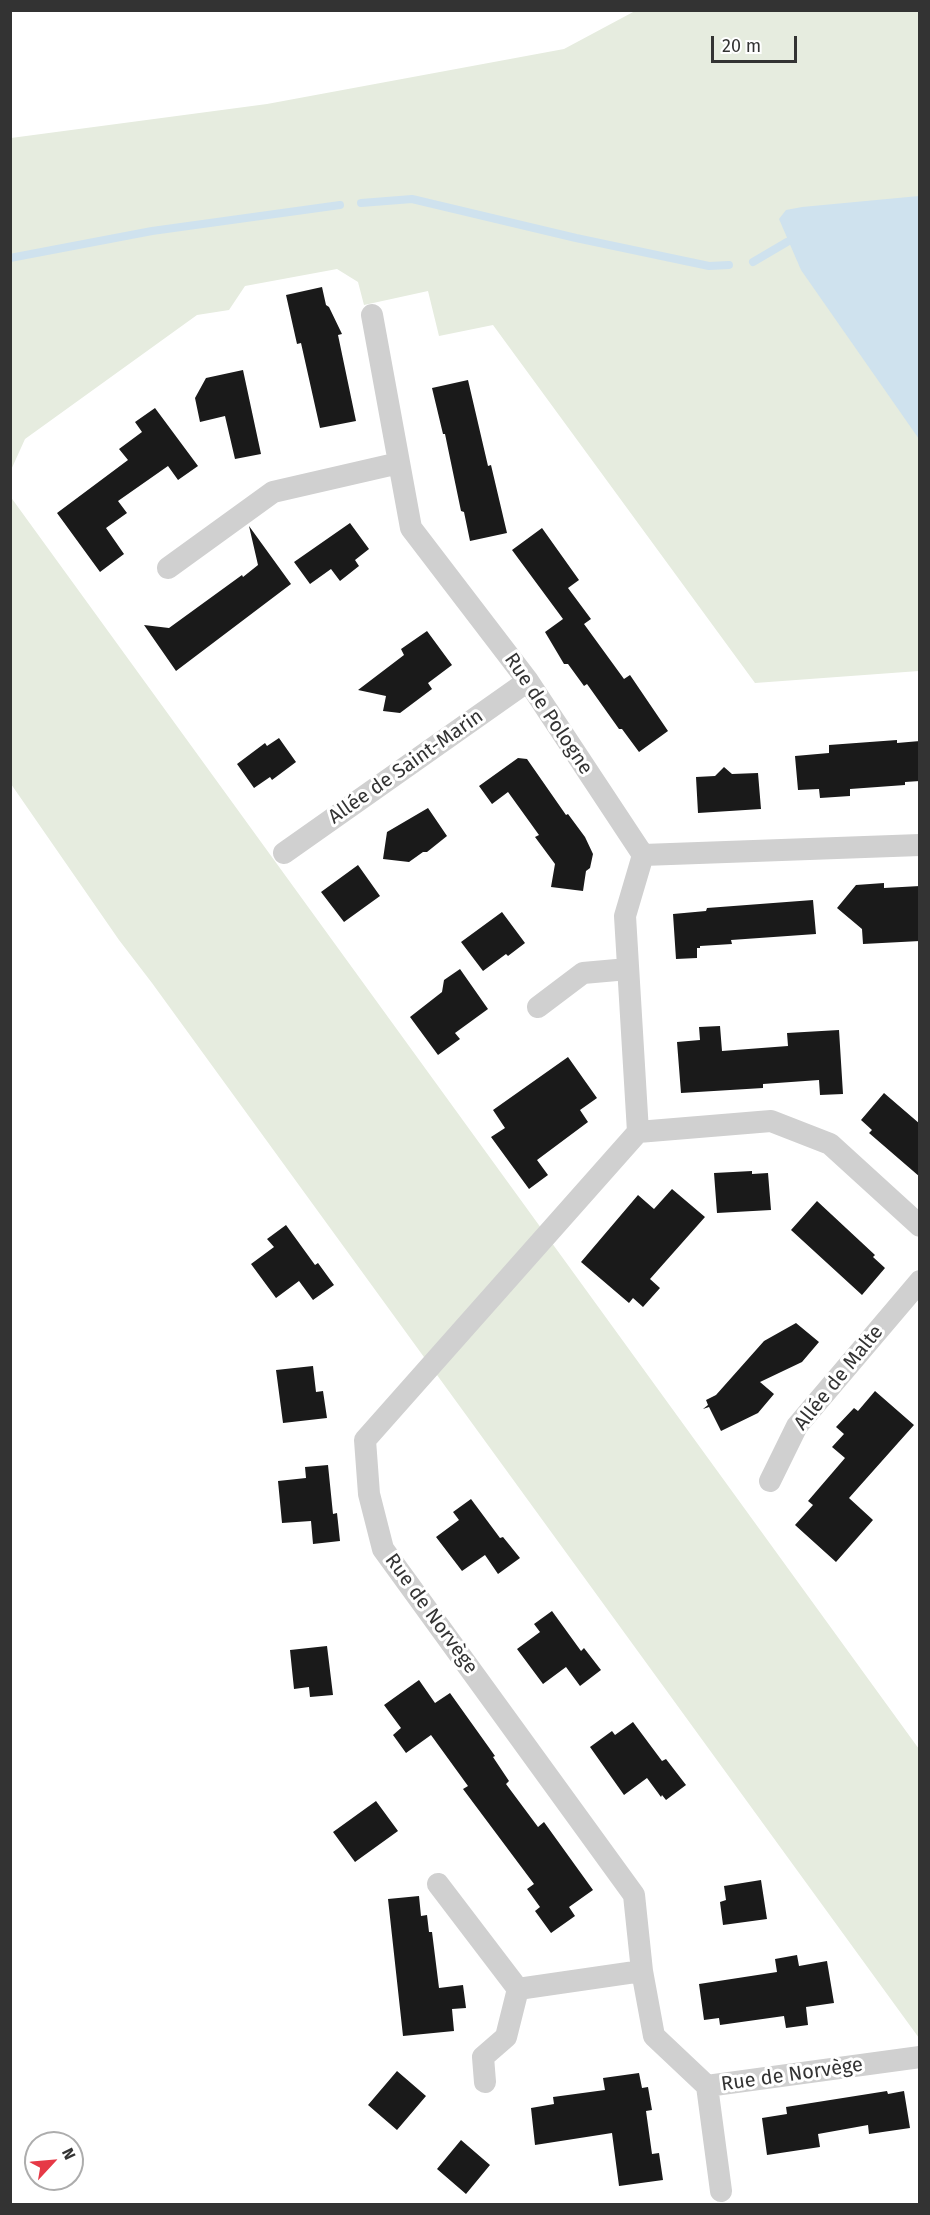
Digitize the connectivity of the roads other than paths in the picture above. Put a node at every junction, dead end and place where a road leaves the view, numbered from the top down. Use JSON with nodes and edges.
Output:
{"nodes":[{"id":1,"x":372,"y":315,"type":"dead end"},
{"id":2,"x":399,"y":463,"type":"junction"},
{"id":3,"x":168,"y":568,"type":"dead end"},
{"id":4,"x":528,"y":681,"type":"junction"},
{"id":5,"x":920,"y":845,"type":"edge"},
{"id":6,"x":284,"y":854,"type":"dead end"},
{"id":7,"x":643,"y":855,"type":"junction"},
{"id":8,"x":628,"y":969,"type":"junction"},
{"id":9,"x":538,"y":1006,"type":"dead end"},
{"id":10,"x":638,"y":1132,"type":"junction"},
{"id":11,"x":920,"y":1226,"type":"edge"},
{"id":12,"x":920,"y":1281,"type":"edge"},
{"id":13,"x":770,"y":1481,"type":"dead end"},
{"id":14,"x":438,"y":1884,"type":"dead end"},
{"id":15,"x":642,"y":1971,"type":"junction"},
{"id":16,"x":518,"y":1989,"type":"junction"},
{"id":17,"x":920,"y":2057,"type":"edge"},
{"id":18,"x":485,"y":2082,"type":"dead end"},
{"id":19,"x":707,"y":2086,"type":"junction"},
{"id":20,"x":721,"y":2191,"type":"dead end"}],
"edges":[{"from":1,"to":2,"type":"street","name":"Rue de Pologne"},
{"from":2,"to":3,"type":"street"},
{"from":2,"to":4,"type":"street","name":"Rue de Pologne"},
{"from":4,"to":6,"type":"street","name":"Allée de Saint-Marin"},
{"from":4,"to":7,"type":"street","name":"Rue de Pologne"},
{"from":5,"to":7,"type":"street"},
{"from":7,"to":8,"type":"street"},
{"from":8,"to":9,"type":"street"},
{"from":8,"to":10,"type":"street"},
{"from":10,"to":11,"type":"street"},
{"from":10,"to":15,"type":"street","name":"Rue de Norvège"},
{"from":12,"to":13,"type":"street","name":"Allée de Malte"},
{"from":14,"to":16,"type":"street"},
{"from":15,"to":16,"type":"street"},
{"from":15,"to":19,"type":"street","name":"Rue de Norvège"},
{"from":16,"to":18,"type":"street"},
{"from":17,"to":19,"type":"street","name":"Rue de Norvège"},
{"from":19,"to":20,"type":"street"}]}
